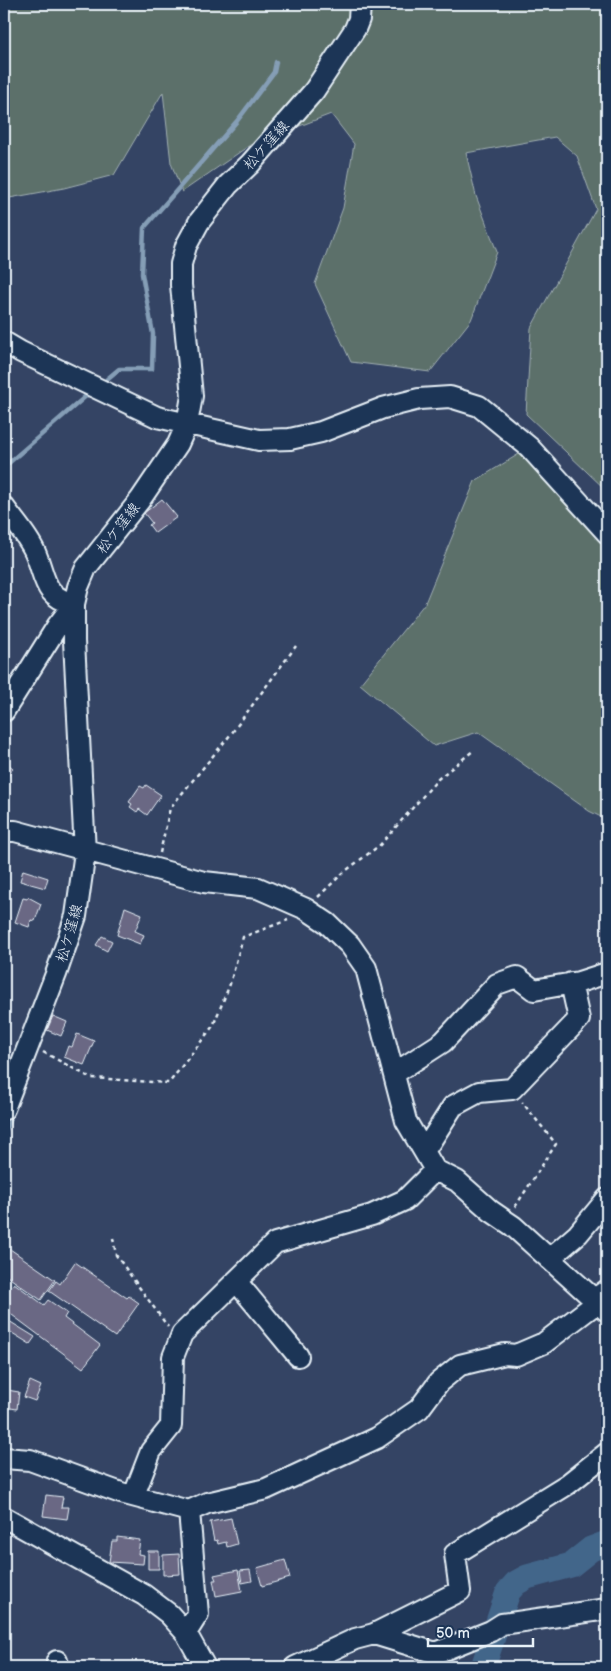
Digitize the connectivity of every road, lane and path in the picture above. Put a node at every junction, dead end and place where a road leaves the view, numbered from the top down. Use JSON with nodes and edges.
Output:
{"nodes":[{"id":1,"x":360,"y":4,"type":"edge"},
{"id":2,"x":4,"y":342,"type":"edge"},
{"id":3,"x":187,"y":424,"type":"junction"},
{"id":4,"x":4,"y":507,"type":"edge"},
{"id":5,"x":607,"y":533,"type":"edge"},
{"id":6,"x":74,"y":604,"type":"junction"},
{"id":7,"x":296,"y":646,"type":"dead end"},
{"id":8,"x":4,"y":711,"type":"edge"},
{"id":9,"x":473,"y":751,"type":"dead end"},
{"id":10,"x":4,"y":831,"type":"edge"},
{"id":11,"x":86,"y":852,"type":"junction"},
{"id":12,"x":157,"y":869,"type":"junction"},
{"id":13,"x":306,"y":909,"type":"junction"},
{"id":14,"x":607,"y":973,"type":"edge"},
{"id":15,"x":571,"y":983,"type":"junction"},
{"id":16,"x":29,"y":1044,"type":"junction"},
{"id":17,"x":395,"y":1072,"type":"junction"},
{"id":18,"x":512,"y":1089,"type":"junction"},
{"id":19,"x":4,"y":1108,"type":"edge"},
{"id":20,"x":425,"y":1150,"type":"junction"},
{"id":21,"x":436,"y":1170,"type":"junction"},
{"id":22,"x":607,"y":1199,"type":"edge"},
{"id":23,"x":506,"y":1221,"type":"junction"},
{"id":24,"x":113,"y":1238,"type":"dead end"},
{"id":25,"x":549,"y":1259,"type":"junction"},
{"id":26,"x":236,"y":1281,"type":"junction"},
{"id":27,"x":603,"y":1300,"type":"edge"},
{"id":28,"x":179,"y":1343,"type":"junction"},
{"id":29,"x":298,"y":1356,"type":"dead end"},
{"id":30,"x":607,"y":1453,"type":"edge"},
{"id":31,"x":4,"y":1458,"type":"edge"},
{"id":32,"x":134,"y":1495,"type":"junction"},
{"id":33,"x":189,"y":1512,"type":"junction"},
{"id":34,"x":4,"y":1516,"type":"edge"},
{"id":35,"x":607,"y":1611,"type":"edge"},
{"id":36,"x":186,"y":1633,"type":"junction"},
{"id":37,"x":374,"y":1634,"type":"junction"},
{"id":38,"x":205,"y":1667,"type":"edge"},
{"id":39,"x":295,"y":1667,"type":"edge"}],
"edges":[{"from":1,"to":3,"type":"street","name":"松ケ窪線"},
{"from":2,"to":3,"type":"street"},
{"from":3,"to":5,"type":"street"},
{"from":3,"to":6,"type":"street","name":"松ケ窪線"},
{"from":4,"to":6,"type":"street"},
{"from":6,"to":8,"type":"street"},
{"from":6,"to":11,"type":"street","name":"松ケ窪線"},
{"from":7,"to":12,"type":"path"},
{"from":9,"to":13,"type":"path"},
{"from":10,"to":11,"type":"street"},
{"from":11,"to":12,"type":"street"},
{"from":11,"to":16,"type":"street","name":"松ケ窪線"},
{"from":12,"to":13,"type":"street"},
{"from":13,"to":16,"type":"path"},
{"from":13,"to":17,"type":"street"},
{"from":14,"to":15,"type":"street"},
{"from":15,"to":17,"type":"street"},
{"from":15,"to":18,"type":"street"},
{"from":16,"to":19,"type":"street","name":"松ケ窪線"},
{"from":17,"to":20,"type":"street"},
{"from":18,"to":20,"type":"street"},
{"from":18,"to":23,"type":"path"},
{"from":20,"to":21,"type":"street"},
{"from":21,"to":23,"type":"street"},
{"from":21,"to":26,"type":"street"},
{"from":22,"to":25,"type":"street"},
{"from":23,"to":25,"type":"street"},
{"from":24,"to":28,"type":"path"},
{"from":25,"to":27,"type":"street"},
{"from":26,"to":28,"type":"street"},
{"from":26,"to":29,"type":"street"},
{"from":27,"to":33,"type":"street"},
{"from":28,"to":32,"type":"street"},
{"from":30,"to":37,"type":"street"},
{"from":31,"to":32,"type":"street"},
{"from":32,"to":33,"type":"street"},
{"from":33,"to":36,"type":"street"},
{"from":34,"to":36,"type":"street"},
{"from":35,"to":37,"type":"street"},
{"from":36,"to":38,"type":"street"},
{"from":37,"to":39,"type":"street"}]}
